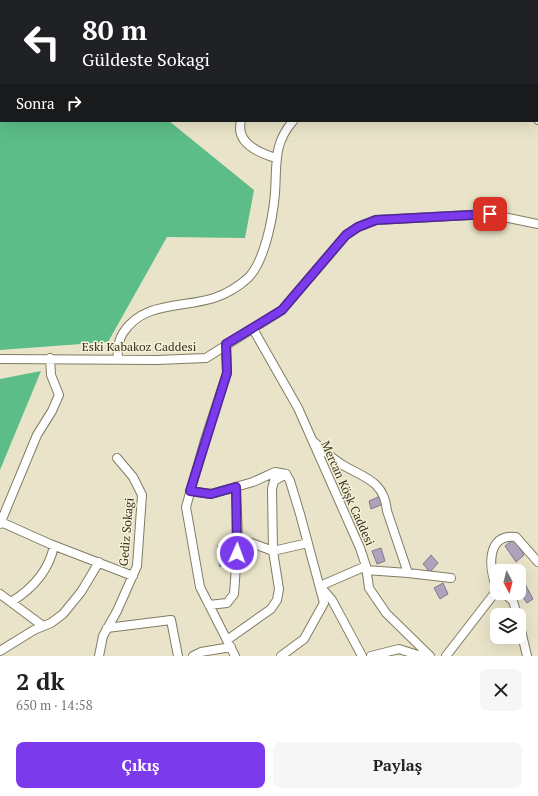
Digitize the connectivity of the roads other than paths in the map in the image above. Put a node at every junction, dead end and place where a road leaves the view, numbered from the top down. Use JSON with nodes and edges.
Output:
{"nodes":[{"id":1,"x":241,"y":122,"type":"edge"},
{"id":2,"x":292,"y":122,"type":"edge"},
{"id":3,"x":276,"y":158,"type":"junction"},
{"id":4,"x":538,"y":224,"type":"edge"},
{"id":5,"x":252,"y":329,"type":"junction"},
{"id":6,"x":226,"y":344,"type":"junction"},
{"id":7,"x":50,"y":358,"type":"junction"},
{"id":8,"x":0,"y":359,"type":"edge"},
{"id":9,"x":118,"y":359,"type":"junction"},
{"id":10,"x":311,"y":439,"type":"junction"},
{"id":11,"x":117,"y":458,"type":"dead end"},
{"id":12,"x":286,"y":474,"type":"junction"},
{"id":13,"x":236,"y":487,"type":"junction"},
{"id":14,"x":190,"y":491,"type":"junction"},
{"id":15,"x":0,"y":523,"type":"edge"},
{"id":16,"x":238,"y":538,"type":"junction"},
{"id":17,"x":308,"y":543,"type":"junction"},
{"id":18,"x":54,"y":546,"type":"junction"},
{"id":19,"x":272,"y":551,"type":"junction"},
{"id":20,"x":99,"y":562,"type":"junction"},
{"id":21,"x":538,"y":562,"type":"edge"},
{"id":22,"x":493,"y":564,"type":"edge"},
{"id":23,"x":366,"y":568,"type":"junction"},
{"id":24,"x":408,"y":573,"type":"junction"},
{"id":25,"x":133,"y":576,"type":"junction"},
{"id":26,"x":451,"y":578,"type":"dead end"},
{"id":27,"x":320,"y":586,"type":"junction"},
{"id":28,"x":0,"y":594,"type":"edge"},
{"id":29,"x":490,"y":598,"type":"edge"},
{"id":30,"x":11,"y":602,"type":"junction"},
{"id":31,"x":209,"y":605,"type":"junction"},
{"id":32,"x":43,"y":626,"type":"junction"},
{"id":33,"x":107,"y":628,"type":"junction"},
{"id":34,"x":229,"y":644,"type":"junction"},
{"id":35,"x":524,"y":644,"type":"edge"},
{"id":36,"x":0,"y":651,"type":"edge"},
{"id":37,"x":214,"y":653,"type":"edge"},
{"id":38,"x":98,"y":655,"type":"edge"},
{"id":39,"x":178,"y":656,"type":"edge"},
{"id":40,"x":193,"y":656,"type":"edge"},
{"id":41,"x":235,"y":656,"type":"edge"},
{"id":42,"x":281,"y":656,"type":"edge"},
{"id":43,"x":362,"y":656,"type":"edge"},
{"id":44,"x":371,"y":656,"type":"edge"},
{"id":45,"x":421,"y":656,"type":"edge"},
{"id":46,"x":430,"y":656,"type":"edge"},
{"id":47,"x":446,"y":656,"type":"edge"},
{"id":48,"x":527,"y":656,"type":"edge"}],
"edges":[{"from":1,"to":3,"type":"street"},
{"from":2,"to":3,"type":"street"},
{"from":3,"to":9,"type":"street"},
{"from":4,"to":5,"type":"street","name":"Eski Kabakoz Caddesi"},
{"from":5,"to":6,"type":"street","name":"Eski Kabakoz Caddesi"},
{"from":5,"to":10,"type":"street","name":"Mercan Köşk Caddesi"},
{"from":6,"to":9,"type":"street","name":"Eski Kabakoz Caddesi"},
{"from":6,"to":14,"type":"street"},
{"from":7,"to":8,"type":"street","name":"Eski Kabakoz Caddesi"},
{"from":7,"to":9,"type":"street","name":"Eski Kabakoz Caddesi"},
{"from":7,"to":15,"type":"street"},
{"from":10,"to":23,"type":"street","name":"Mercan Köşk Caddesi"},
{"from":10,"to":24,"type":"street"},
{"from":11,"to":25,"type":"street","name":"Gediz Sokagi"},
{"from":12,"to":13,"type":"street"},
{"from":12,"to":17,"type":"street"},
{"from":12,"to":19,"type":"street"},
{"from":13,"to":14,"type":"street"},
{"from":13,"to":16,"type":"street"},
{"from":14,"to":31,"type":"street"},
{"from":15,"to":18,"type":"street"},
{"from":16,"to":19,"type":"street"},
{"from":16,"to":31,"type":"street"},
{"from":17,"to":19,"type":"street"},
{"from":17,"to":27,"type":"street"},
{"from":18,"to":20,"type":"street"},
{"from":18,"to":30,"type":"street"},
{"from":19,"to":34,"type":"street"},
{"from":20,"to":25,"type":"street"},
{"from":20,"to":32,"type":"street"},
{"from":21,"to":22,"type":"street"},
{"from":23,"to":24,"type":"street"},
{"from":23,"to":27,"type":"street"},
{"from":23,"to":46,"type":"street","name":"Mercan Köşk Caddesi"},
{"from":24,"to":26,"type":"street"},
{"from":25,"to":33,"type":"street","name":"Gediz Sokagi"},
{"from":27,"to":42,"type":"street"},
{"from":27,"to":43,"type":"street"},
{"from":28,"to":30,"type":"street"},
{"from":29,"to":47,"type":"street"},
{"from":30,"to":32,"type":"street"},
{"from":31,"to":34,"type":"street"},
{"from":32,"to":36,"type":"street"},
{"from":33,"to":38,"type":"street","name":"Gediz Sokagi"},
{"from":33,"to":39,"type":"street"},
{"from":34,"to":37,"type":"street"},
{"from":34,"to":41,"type":"street"},
{"from":35,"to":48,"type":"street"},
{"from":37,"to":40,"type":"street"},
{"from":44,"to":45,"type":"street"}]}
